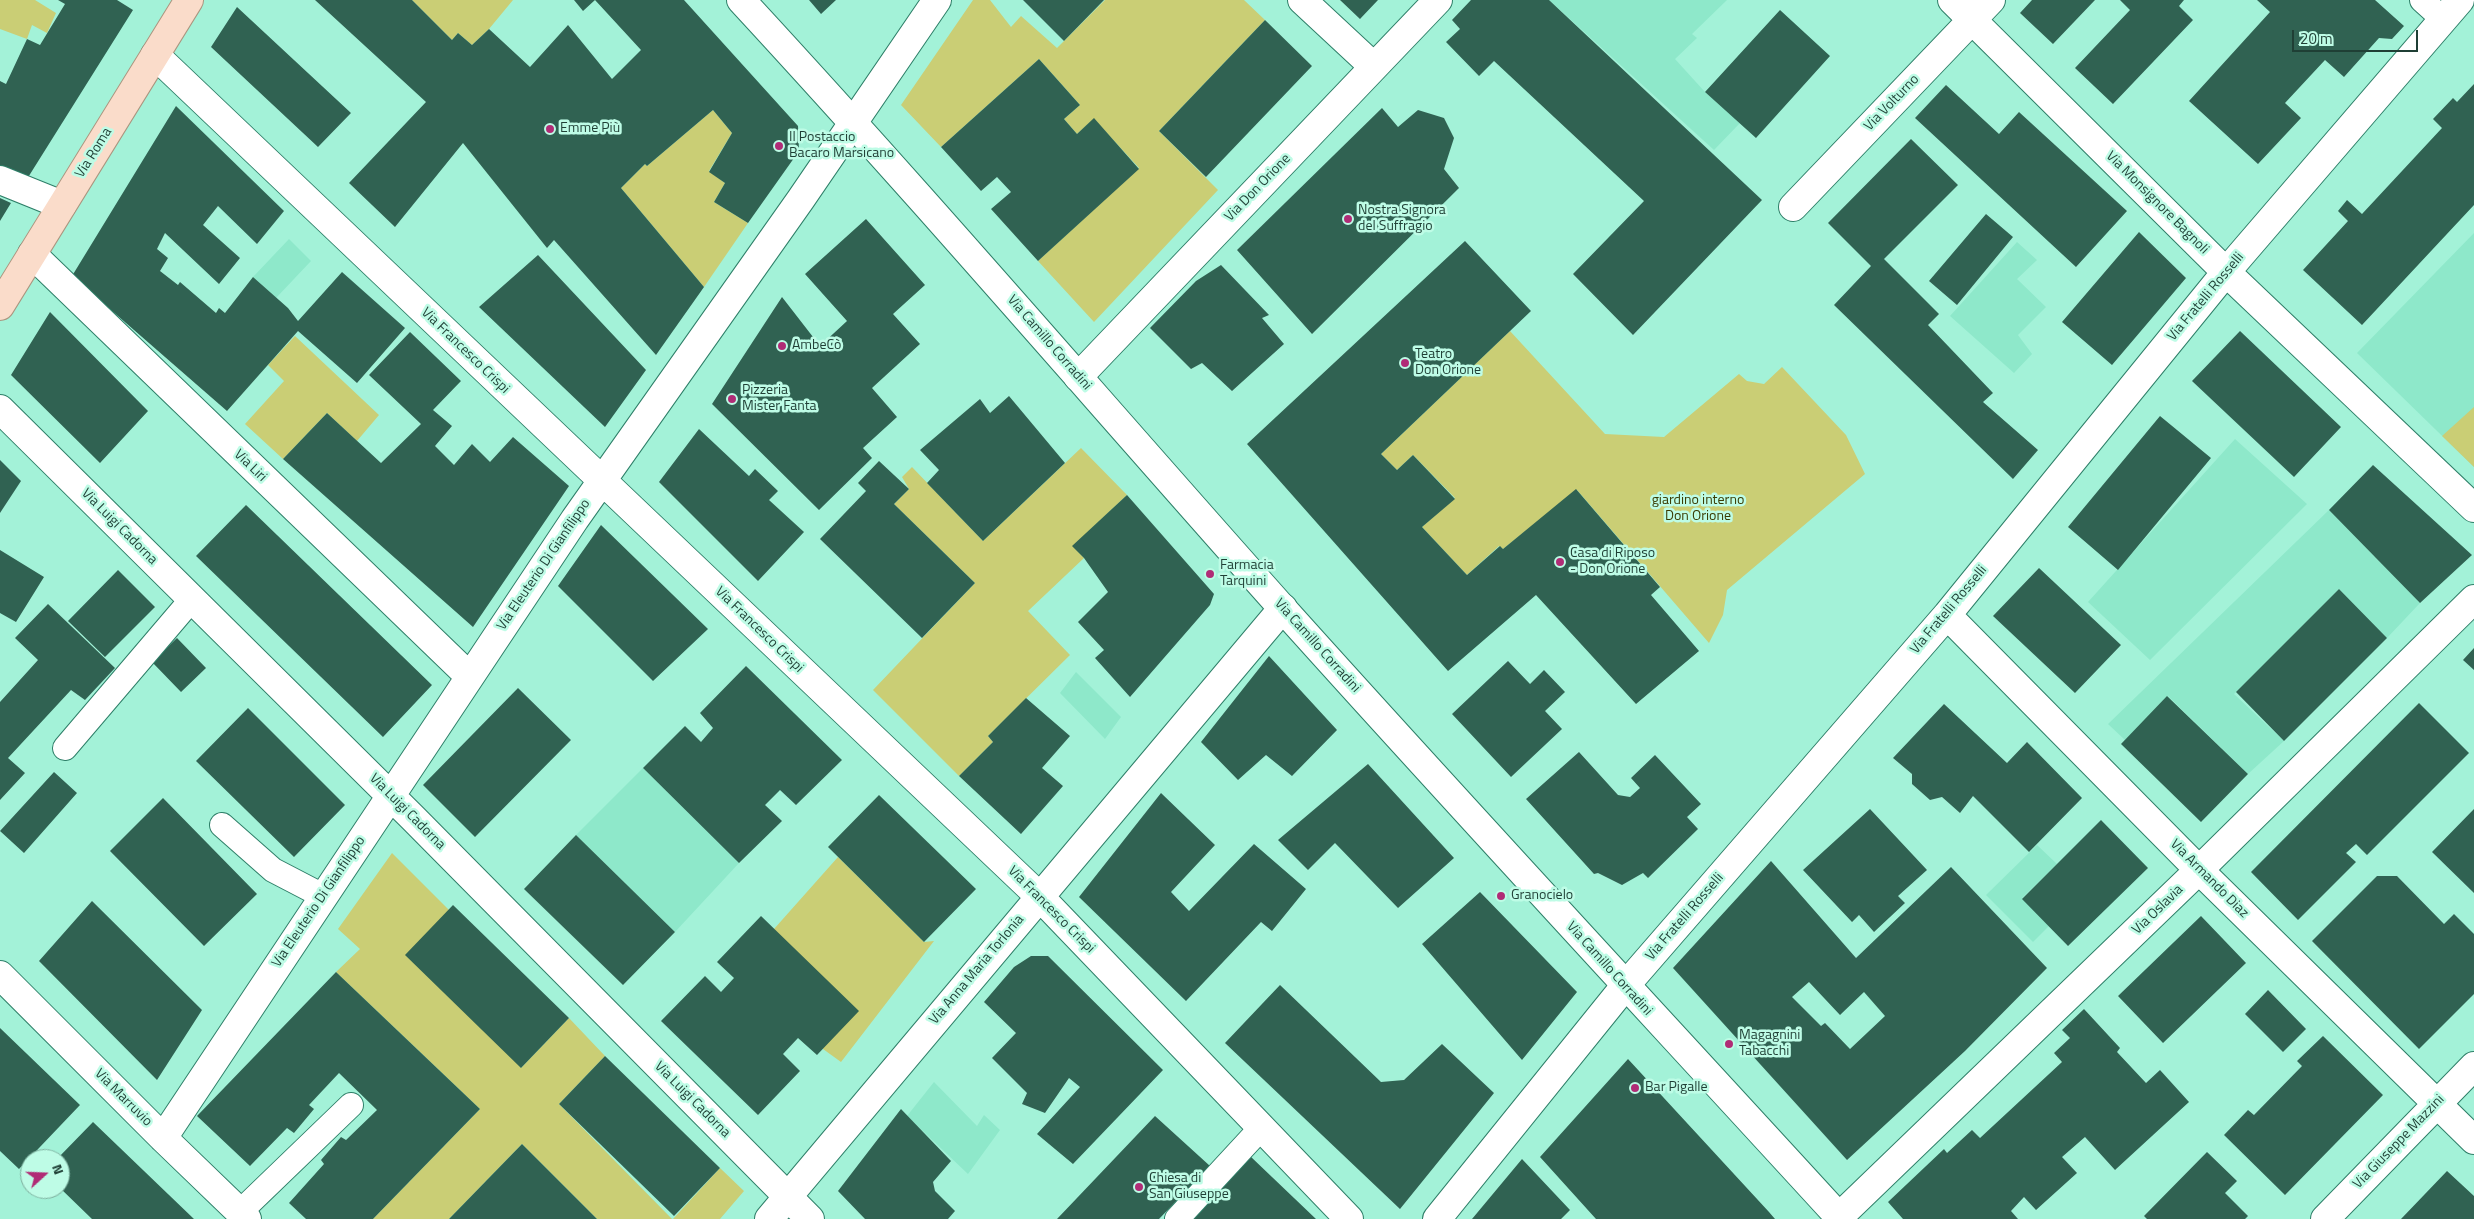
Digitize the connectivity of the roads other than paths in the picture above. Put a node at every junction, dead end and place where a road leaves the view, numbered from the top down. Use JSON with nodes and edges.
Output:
{"nodes":[{"id":1,"x":189,"y":0,"type":"edge"},
{"id":2,"x":741,"y":0,"type":"edge"},
{"id":3,"x":937,"y":0,"type":"edge"},
{"id":4,"x":1302,"y":0,"type":"edge"},
{"id":5,"x":1438,"y":0,"type":"edge"},
{"id":6,"x":1952,"y":0,"type":"edge"},
{"id":7,"x":1991,"y":0,"type":"edge"},
{"id":8,"x":2422,"y":0,"type":"edge"},
{"id":9,"x":2451,"y":10,"type":"edge"},
{"id":10,"x":1972,"y":20,"type":"junction"},
{"id":11,"x":155,"y":55,"type":"junction"},
{"id":12,"x":1374,"y":67,"type":"junction"},
{"id":13,"x":854,"y":122,"type":"junction"},
{"id":14,"x":0,"y":180,"type":"edge"},
{"id":15,"x":62,"y":205,"type":"junction"},
{"id":16,"x":1793,"y":207,"type":"dead end"},
{"id":17,"x":32,"y":254,"type":"junction"},
{"id":18,"x":2226,"y":272,"type":"junction"},
{"id":19,"x":0,"y":306,"type":"edge"},
{"id":20,"x":1078,"y":376,"type":"junction"},
{"id":21,"x":0,"y":408,"type":"edge"},
{"id":22,"x":603,"y":481,"type":"junction"},
{"id":23,"x":2474,"y":508,"type":"edge"},
{"id":24,"x":192,"y":599,"type":"junction"},
{"id":25,"x":2474,"y":599,"type":"edge"},
{"id":26,"x":1283,"y":608,"type":"junction"},
{"id":27,"x":1947,"y":615,"type":"junction"},
{"id":28,"x":469,"y":676,"type":"junction"},
{"id":29,"x":65,"y":748,"type":"dead end"},
{"id":30,"x":390,"y":795,"type":"junction"},
{"id":31,"x":222,"y":825,"type":"dead end"},
{"id":32,"x":2200,"y":870,"type":"junction"},
{"id":33,"x":323,"y":896,"type":"junction"},
{"id":34,"x":1038,"y":896,"type":"junction"},
{"id":35,"x":0,"y":975,"type":"edge"},
{"id":36,"x":1625,"y":986,"type":"junction"},
{"id":37,"x":2474,"y":1066,"type":"edge"},
{"id":38,"x":2437,"y":1103,"type":"junction"},
{"id":39,"x":351,"y":1105,"type":"dead end"},
{"id":40,"x":1262,"y":1127,"type":"junction"},
{"id":41,"x":163,"y":1138,"type":"junction"},
{"id":42,"x":2474,"y":1140,"type":"edge"},
{"id":43,"x":788,"y":1197,"type":"junction"},
{"id":44,"x":244,"y":1216,"type":"edge"},
{"id":45,"x":1840,"y":1218,"type":"edge"},
{"id":46,"x":769,"y":1219,"type":"edge"},
{"id":47,"x":810,"y":1219,"type":"edge"},
{"id":48,"x":1177,"y":1219,"type":"edge"},
{"id":49,"x":1349,"y":1219,"type":"edge"},
{"id":50,"x":1437,"y":1219,"type":"edge"},
{"id":51,"x":2325,"y":1219,"type":"edge"}],
"edges":[{"from":1,"to":11,"type":"main road","name":"Via Roma"},
{"from":2,"to":13,"type":"street","name":"Via Camillo Corradini"},
{"from":3,"to":13,"type":"street","name":"Via Eleuterio Di Gianfilippo"},
{"from":4,"to":12,"type":"street"},
{"from":5,"to":12,"type":"street","name":"Via Don Orione"},
{"from":6,"to":10,"type":"street","name":"Via Monsignore Bagnoli"},
{"from":7,"to":10,"type":"street","name":"Via Volturno"},
{"from":8,"to":9,"type":"lane"},
{"from":9,"to":18,"type":"street","name":"Via Fratelli Rosselli"},
{"from":10,"to":16,"type":"street","name":"Via Volturno"},
{"from":10,"to":18,"type":"street","name":"Via Monsignore Bagnoli"},
{"from":11,"to":15,"type":"main road","name":"Via Roma"},
{"from":11,"to":22,"type":"street","name":"Via Francesco Crispi"},
{"from":12,"to":20,"type":"street","name":"Via Don Orione"},
{"from":13,"to":20,"type":"street","name":"Via Camillo Corradini"},
{"from":13,"to":22,"type":"street","name":"Via Eleuterio Di Gianfilippo"},
{"from":14,"to":15,"type":"street"},
{"from":15,"to":17,"type":"main road","name":"Via Roma"},
{"from":17,"to":19,"type":"main road","name":"Via Roma"},
{"from":17,"to":28,"type":"street","name":"Via Liri"},
{"from":18,"to":23,"type":"street","name":"Via Monsignore Bagnoli"},
{"from":18,"to":27,"type":"street","name":"Via Fratelli Rosselli"},
{"from":20,"to":26,"type":"street","name":"Via Camillo Corradini"},
{"from":21,"to":24,"type":"street","name":"Via Luigi Cadorna"},
{"from":22,"to":28,"type":"street","name":"Via Eleuterio Di Gianfilippo"},
{"from":22,"to":34,"type":"street","name":"Via Francesco Crispi"},
{"from":24,"to":29,"type":"lane"},
{"from":24,"to":30,"type":"street","name":"Via Luigi Cadorna"},
{"from":25,"to":32,"type":"street","name":"Via Oslavia"},
{"from":26,"to":34,"type":"street","name":"Via Anna Maria Torlonia"},
{"from":26,"to":36,"type":"street","name":"Via Camillo Corradini"},
{"from":27,"to":32,"type":"street","name":"Via Armando Diaz"},
{"from":27,"to":36,"type":"street","name":"Via Fratelli Rosselli"},
{"from":28,"to":30,"type":"street","name":"Via Eleuterio Di Gianfilippo"},
{"from":30,"to":33,"type":"street","name":"Via Eleuterio Di Gianfilippo"},
{"from":30,"to":43,"type":"street","name":"Via Luigi Cadorna"},
{"from":31,"to":33,"type":"lane"},
{"from":32,"to":38,"type":"street","name":"Via Armando Diaz"},
{"from":32,"to":45,"type":"street","name":"Via Oslavia"},
{"from":33,"to":41,"type":"street","name":"Via Eleuterio Di Gianfilippo"},
{"from":34,"to":40,"type":"street","name":"Via Francesco Crispi"},
{"from":34,"to":43,"type":"street","name":"Via Anna Maria Torlonia"},
{"from":35,"to":41,"type":"street","name":"Via Marruvio"},
{"from":36,"to":45,"type":"street","name":"Via Camillo Corradini"},
{"from":36,"to":50,"type":"street","name":"Via Fratelli Rosselli"},
{"from":37,"to":38,"type":"street","name":"Via Giuseppe Mazzini"},
{"from":38,"to":42,"type":"street","name":"Via Armando Diaz"},
{"from":38,"to":51,"type":"street","name":"Via Giuseppe Mazzini"},
{"from":39,"to":44,"type":"lane"},
{"from":40,"to":48,"type":"lane"},
{"from":40,"to":49,"type":"street","name":"Via Francesco Crispi"},
{"from":41,"to":44,"type":"street","name":"Via Marruvio"},
{"from":43,"to":46,"type":"street","name":"Via Anna Maria Torlonia"},
{"from":43,"to":47,"type":"street","name":"Via Luigi Cadorna"}]}
